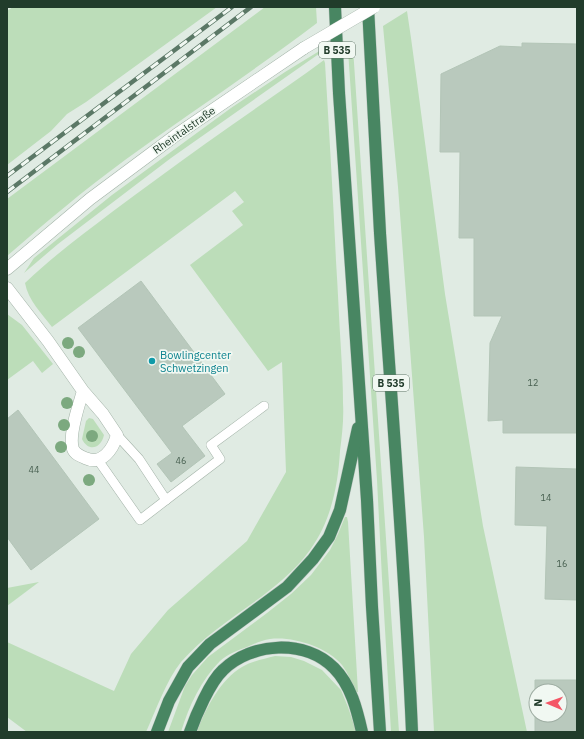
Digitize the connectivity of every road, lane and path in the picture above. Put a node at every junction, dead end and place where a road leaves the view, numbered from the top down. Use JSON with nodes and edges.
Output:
{"nodes":[{"id":1,"x":335,"y":7,"type":"edge"},
{"id":2,"x":368,"y":7,"type":"edge"},
{"id":3,"x":374,"y":7,"type":"edge"},
{"id":4,"x":7,"y":269,"type":"edge"},
{"id":5,"x":7,"y":288,"type":"edge"},
{"id":6,"x":83,"y":391,"type":"junction"},
{"id":7,"x":264,"y":406,"type":"dead end"},
{"id":8,"x":361,"y":415,"type":"junction"},
{"id":9,"x":117,"y":434,"type":"junction"},
{"id":10,"x":98,"y":460,"type":"junction"},
{"id":11,"x":166,"y":500,"type":"junction"},
{"id":12,"x":157,"y":732,"type":"edge"},
{"id":13,"x":190,"y":732,"type":"edge"},
{"id":14,"x":362,"y":732,"type":"edge"},
{"id":15,"x":380,"y":732,"type":"edge"},
{"id":16,"x":412,"y":732,"type":"edge"}],
"edges":[{"from":1,"to":8,"type":"highway","number":"B 535"},
{"from":2,"to":16,"type":"highway","number":"B 535"},
{"from":3,"to":4,"type":"street","name":"Rheintalstraße","bridge":true},
{"from":5,"to":6,"type":"street"},
{"from":6,"to":9,"type":"street"},
{"from":6,"to":10,"type":"street"},
{"from":7,"to":11,"type":"lane"},
{"from":8,"to":12,"type":"highway"},
{"from":8,"to":15,"type":"highway","number":"B 535"},
{"from":9,"to":10,"type":"street"},
{"from":9,"to":11,"type":"lane"},
{"from":10,"to":11,"type":"lane"},
{"from":13,"to":14,"type":"highway"}]}
